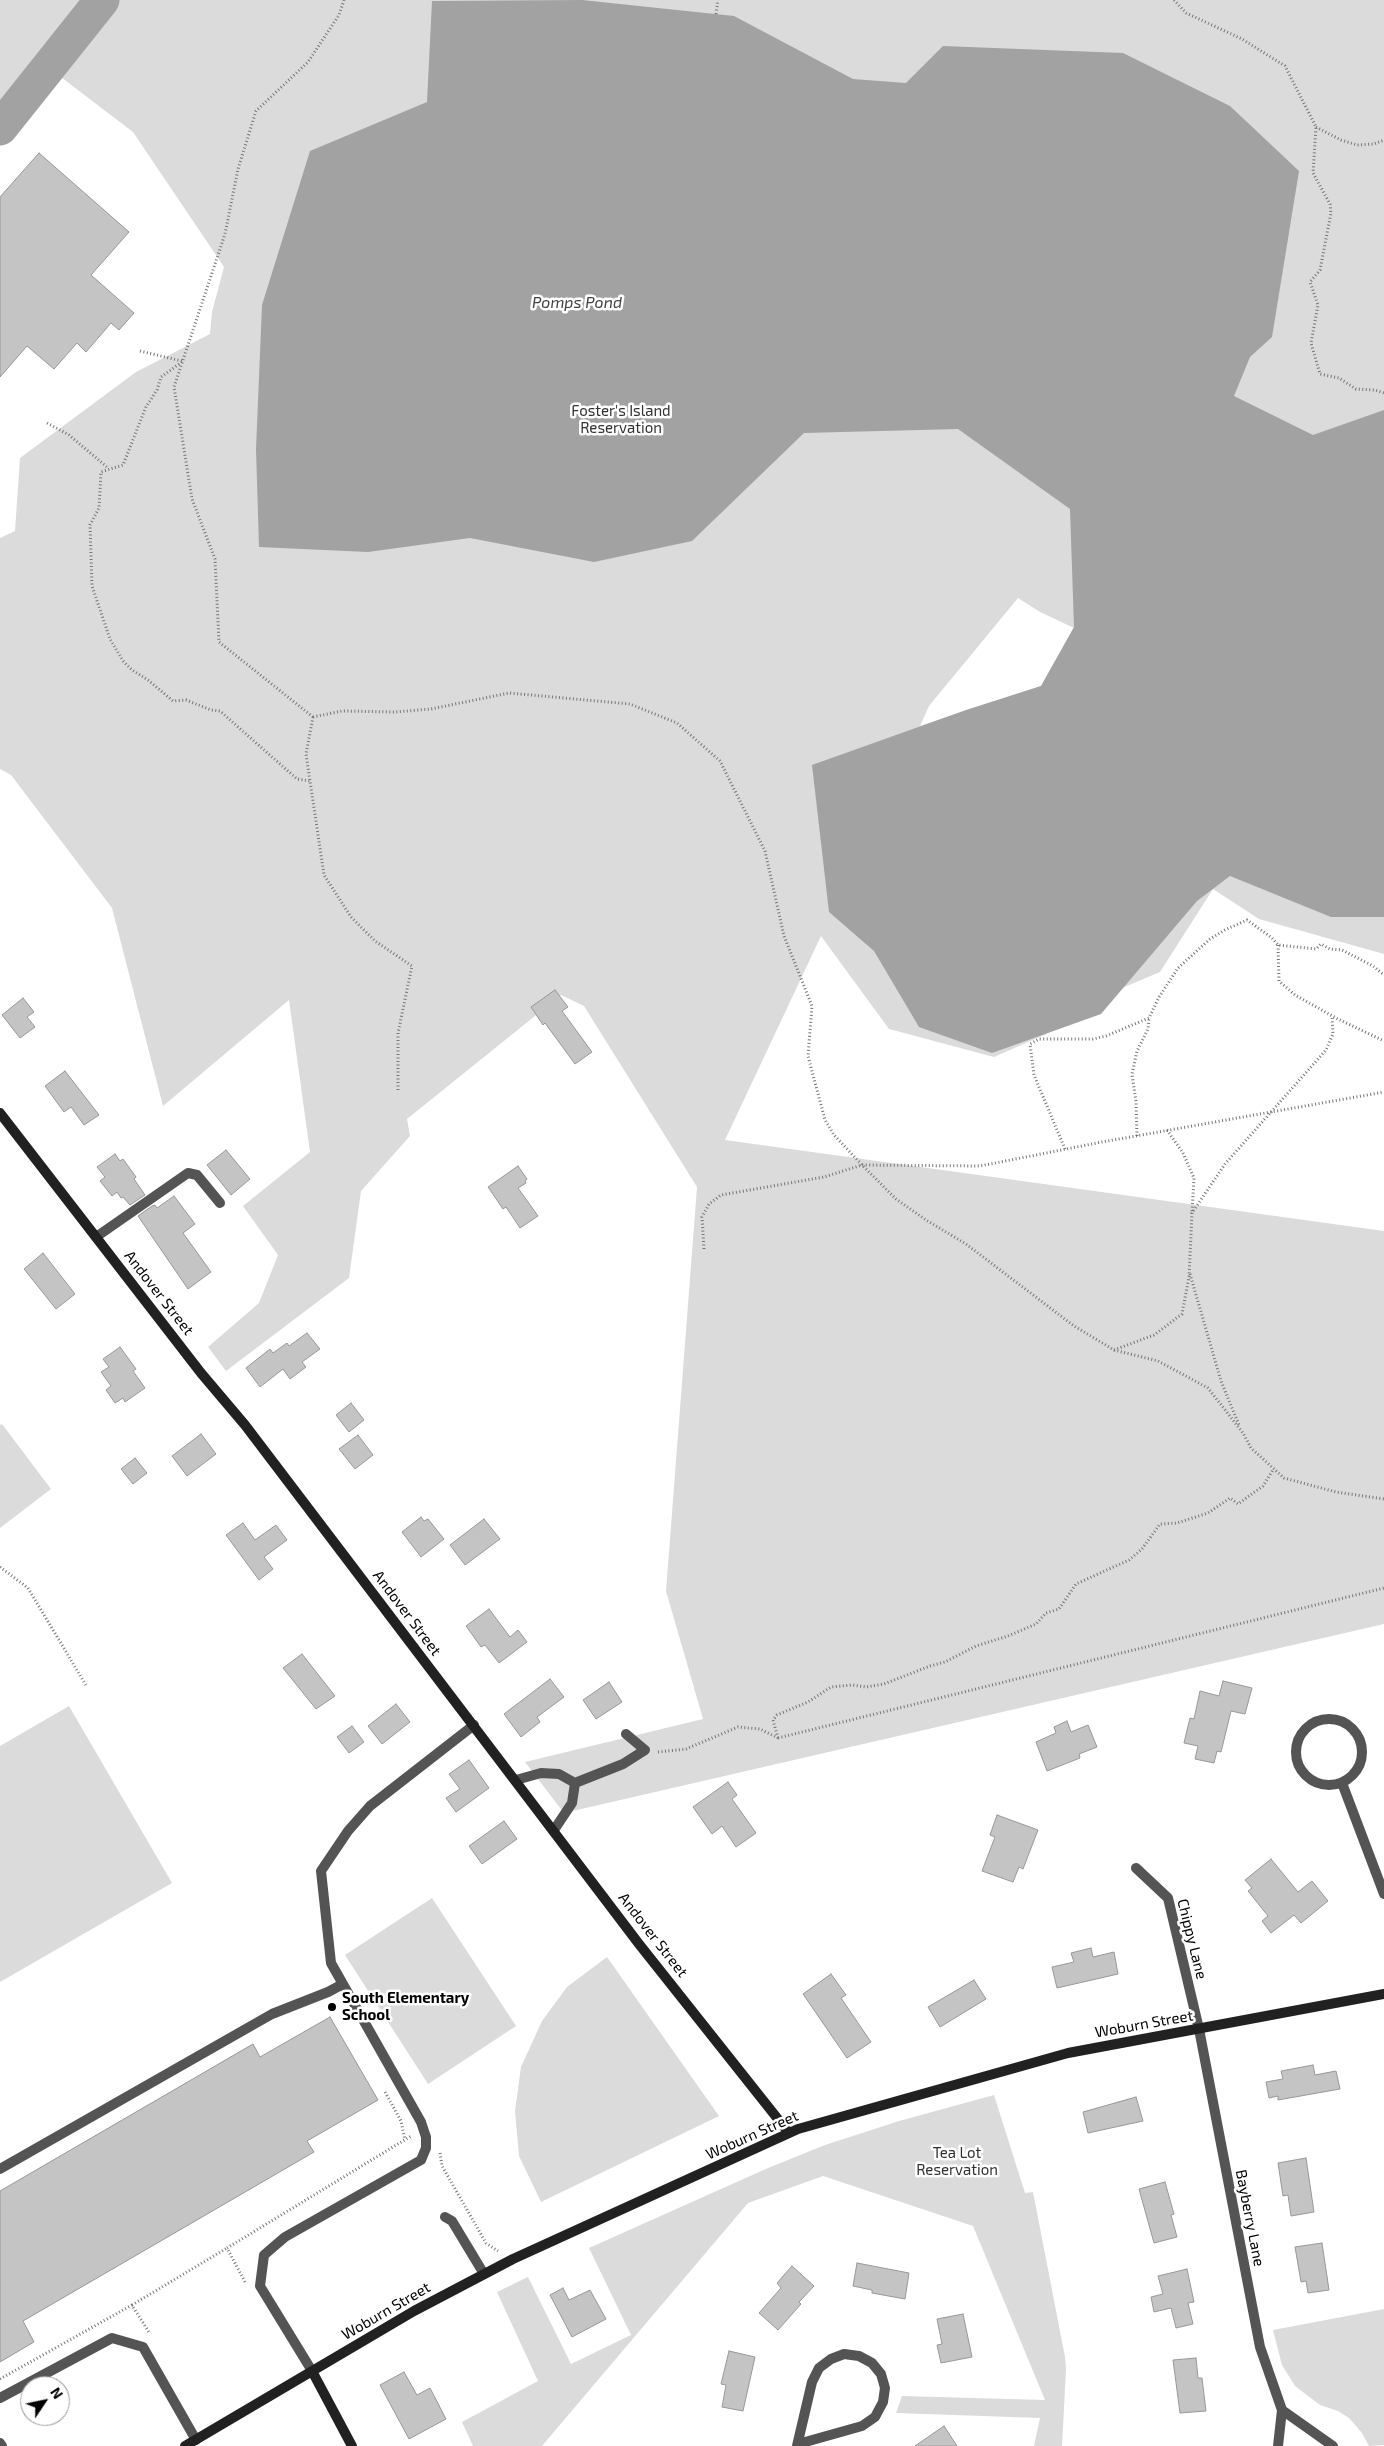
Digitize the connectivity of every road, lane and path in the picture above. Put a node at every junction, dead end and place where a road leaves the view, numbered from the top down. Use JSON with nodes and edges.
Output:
{"nodes":[{"id":1,"x":344,"y":0,"type":"edge"},
{"id":2,"x":718,"y":0,"type":"edge"},
{"id":3,"x":1174,"y":0,"type":"edge"},
{"id":4,"x":716,"y":14,"type":"dead end"},
{"id":5,"x":1316,"y":127,"type":"junction"},
{"id":6,"x":1384,"y":140,"type":"edge"},
{"id":7,"x":140,"y":351,"type":"dead end"},
{"id":8,"x":183,"y":362,"type":"junction"},
{"id":9,"x":1384,"y":393,"type":"edge"},
{"id":10,"x":47,"y":423,"type":"dead end"},
{"id":11,"x":108,"y":468,"type":"junction"},
{"id":12,"x":313,"y":717,"type":"junction"},
{"id":13,"x":311,"y":781,"type":"junction"},
{"id":14,"x":1278,"y":945,"type":"junction"},
{"id":15,"x":1384,"y":975,"type":"edge"},
{"id":16,"x":1332,"y":1016,"type":"junction"},
{"id":17,"x":1149,"y":1018,"type":"junction"},
{"id":18,"x":1384,"y":1041,"type":"edge"},
{"id":19,"x":398,"y":1092,"type":"dead end"},
{"id":20,"x":1384,"y":1092,"type":"edge"},
{"id":21,"x":0,"y":1113,"type":"edge"},
{"id":22,"x":1270,"y":1113,"type":"junction"},
{"id":23,"x":1167,"y":1130,"type":"junction"},
{"id":24,"x":1137,"y":1136,"type":"junction"},
{"id":25,"x":1065,"y":1149,"type":"junction"},
{"id":26,"x":862,"y":1166,"type":"junction"},
{"id":27,"x":220,"y":1203,"type":"dead end"},
{"id":28,"x":1192,"y":1214,"type":"junction"},
{"id":29,"x":96,"y":1237,"type":"junction"},
{"id":30,"x":704,"y":1249,"type":"dead end"},
{"id":31,"x":1189,"y":1271,"type":"junction"},
{"id":32,"x":1114,"y":1350,"type":"junction"},
{"id":33,"x":1241,"y":1430,"type":"junction"},
{"id":34,"x":1273,"y":1470,"type":"junction"},
{"id":35,"x":1384,"y":1499,"type":"edge"},
{"id":36,"x":0,"y":1567,"type":"edge"},
{"id":37,"x":1384,"y":1588,"type":"edge"},
{"id":38,"x":87,"y":1687,"type":"dead end"},
{"id":39,"x":474,"y":1725,"type":"junction"},
{"id":40,"x":626,"y":1734,"type":"dead end"},
{"id":41,"x":778,"y":1738,"type":"junction"},
{"id":42,"x":642,"y":1752,"type":"junction"},
{"id":43,"x":516,"y":1780,"type":"junction"},
{"id":44,"x":575,"y":1783,"type":"junction"},
{"id":45,"x":1342,"y":1783,"type":"junction"},
{"id":46,"x":554,"y":1830,"type":"junction"},
{"id":47,"x":1136,"y":1868,"type":"dead end"},
{"id":48,"x":1384,"y":1894,"type":"edge"},
{"id":49,"x":343,"y":1984,"type":"junction"},
{"id":50,"x":1384,"y":1994,"type":"edge"},
{"id":51,"x":1199,"y":2029,"type":"junction"},
{"id":52,"x":382,"y":2087,"type":"dead end"},
{"id":53,"x":789,"y":2133,"type":"junction"},
{"id":54,"x":406,"y":2140,"type":"dead end"},
{"id":55,"x":439,"y":2149,"type":"dead end"},
{"id":56,"x":0,"y":2169,"type":"edge"},
{"id":57,"x":445,"y":2217,"type":"dead end"},
{"id":58,"x":227,"y":2248,"type":"dead end"},
{"id":59,"x":513,"y":2259,"type":"junction"},
{"id":60,"x":484,"y":2274,"type":"junction"},
{"id":61,"x":132,"y":2305,"type":"dead end"},
{"id":62,"x":312,"y":2371,"type":"junction"},
{"id":63,"x":0,"y":2398,"type":"edge"},
{"id":64,"x":1282,"y":2410,"type":"junction"},
{"id":65,"x":196,"y":2440,"type":"junction"},
{"id":66,"x":0,"y":2442,"type":"edge"},
{"id":67,"x":798,"y":2445,"type":"edge"},
{"id":68,"x":2,"y":2446,"type":"edge"},
{"id":69,"x":185,"y":2446,"type":"edge"},
{"id":70,"x":352,"y":2446,"type":"edge"},
{"id":71,"x":1278,"y":2446,"type":"edge"},
{"id":72,"x":1333,"y":2446,"type":"edge"}],
"edges":[{"from":1,"to":8,"type":"path"},
{"from":2,"to":4,"type":"path"},
{"from":3,"to":5,"type":"path"},
{"from":5,"to":6,"type":"path"},
{"from":5,"to":9,"type":"path"},
{"from":7,"to":8,"type":"path"},
{"from":8,"to":11,"type":"path"},
{"from":8,"to":12,"type":"path"},
{"from":10,"to":11,"type":"path"},
{"from":11,"to":13,"type":"path"},
{"from":12,"to":13,"type":"path"},
{"from":12,"to":26,"type":"path"},
{"from":13,"to":19,"type":"path"},
{"from":14,"to":15,"type":"path"},
{"from":14,"to":16,"type":"path"},
{"from":14,"to":17,"type":"path"},
{"from":16,"to":18,"type":"path"},
{"from":16,"to":22,"type":"path"},
{"from":17,"to":24,"type":"path"},
{"from":17,"to":25,"type":"path"},
{"from":20,"to":22,"type":"path"},
{"from":21,"to":29,"type":"street","name":"Andover Street"},
{"from":22,"to":23,"type":"path"},
{"from":22,"to":28,"type":"path"},
{"from":23,"to":24,"type":"path"},
{"from":23,"to":28,"type":"path"},
{"from":24,"to":25,"type":"path"},
{"from":25,"to":26,"type":"path"},
{"from":26,"to":30,"type":"path"},
{"from":26,"to":32,"type":"path"},
{"from":27,"to":29,"type":"street"},
{"from":28,"to":31,"type":"path"},
{"from":29,"to":39,"type":"street","name":"Andover Street"},
{"from":31,"to":32,"type":"path"},
{"from":31,"to":33,"type":"path"},
{"from":32,"to":33,"type":"path"},
{"from":33,"to":34,"type":"path"},
{"from":34,"to":35,"type":"path"},
{"from":34,"to":41,"type":"path"},
{"from":36,"to":38,"type":"path"},
{"from":37,"to":41,"type":"path"},
{"from":39,"to":43,"type":"street","name":"Andover Street"},
{"from":39,"to":49,"type":"street"},
{"from":40,"to":42,"type":"street"},
{"from":41,"to":42,"type":"path"},
{"from":42,"to":44,"type":"street"},
{"from":43,"to":44,"type":"street"},
{"from":43,"to":46,"type":"street","name":"Andover Street"},
{"from":44,"to":46,"type":"street"},
{"from":45,"to":45,"type":"street"},
{"from":45,"to":48,"type":"street"},
{"from":46,"to":53,"type":"street","name":"Andover Street"},
{"from":47,"to":51,"type":"street","name":"Chippy Lane"},
{"from":49,"to":56,"type":"street"},
{"from":49,"to":62,"type":"street"},
{"from":50,"to":51,"type":"street","name":"Woburn Street"},
{"from":51,"to":53,"type":"street","name":"Woburn Street"},
{"from":51,"to":64,"type":"street","name":"Bayberry Lane"},
{"from":52,"to":54,"type":"path"},
{"from":53,"to":59,"type":"street","name":"Woburn Street"},
{"from":55,"to":59,"type":"path"},
{"from":57,"to":60,"type":"street"},
{"from":58,"to":61,"type":"path"},
{"from":59,"to":60,"type":"street","name":"Woburn Street"},
{"from":60,"to":62,"type":"street","name":"Woburn Street"},
{"from":62,"to":65,"type":"street","name":"Woburn Street"},
{"from":62,"to":70,"type":"street"},
{"from":63,"to":65,"type":"street"},
{"from":64,"to":71,"type":"street","name":"Bayberry Lane"},
{"from":64,"to":72,"type":"street"},
{"from":65,"to":69,"type":"street","name":"Woburn Street"},
{"from":66,"to":68,"type":"street"},
{"from":67,"to":67,"type":"street"}]}
